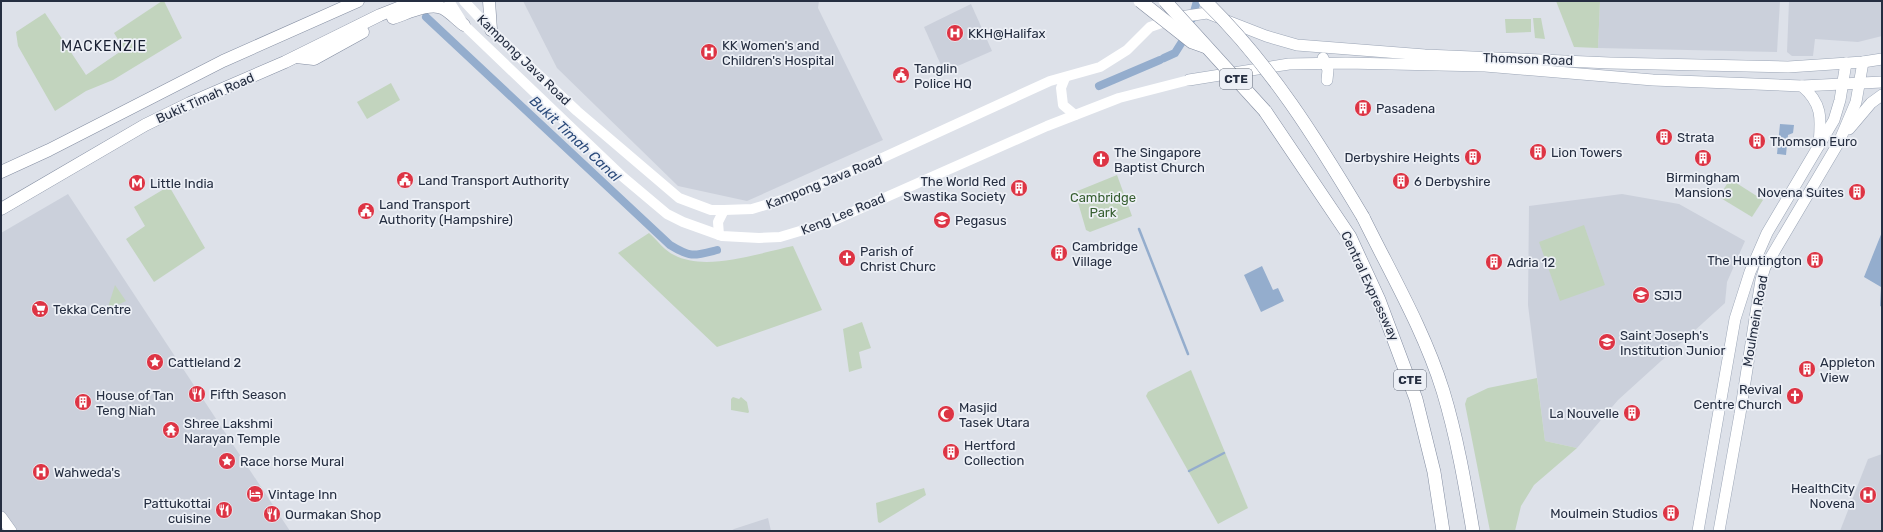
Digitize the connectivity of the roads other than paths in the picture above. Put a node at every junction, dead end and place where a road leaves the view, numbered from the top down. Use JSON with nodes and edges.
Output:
{"nodes":[{"id":1,"x":358,"y":1,"type":"edge"},
{"id":2,"x":416,"y":1,"type":"edge"},
{"id":3,"x":449,"y":1,"type":"edge"},
{"id":4,"x":464,"y":1,"type":"edge"},
{"id":5,"x":489,"y":1,"type":"edge"},
{"id":6,"x":1140,"y":1,"type":"edge"},
{"id":7,"x":1165,"y":1,"type":"edge"},
{"id":8,"x":1206,"y":7,"type":"edge"},
{"id":9,"x":1184,"y":16,"type":"joint"},
{"id":10,"x":464,"y":25,"type":"junction"},
{"id":11,"x":491,"y":30,"type":"junction"},
{"id":12,"x":1312,"y":46,"type":"junction"},
{"id":13,"x":1208,"y":47,"type":"junction"},
{"id":14,"x":295,"y":57,"type":"junction"},
{"id":15,"x":1882,"y":59,"type":"edge"},
{"id":16,"x":1863,"y":62,"type":"junction"},
{"id":17,"x":1326,"y":63,"type":"junction"},
{"id":18,"x":1346,"y":63,"type":"junction"},
{"id":19,"x":1846,"y":63,"type":"junction"},
{"id":20,"x":1065,"y":78,"type":"junction"},
{"id":21,"x":1189,"y":80,"type":"joint"},
{"id":22,"x":1882,"y":82,"type":"edge"},
{"id":23,"x":1859,"y":84,"type":"junction"},
{"id":24,"x":1843,"y":85,"type":"junction"},
{"id":25,"x":1802,"y":86,"type":"junction"},
{"id":26,"x":1882,"y":95,"type":"edge"},
{"id":27,"x":1075,"y":115,"type":"junction"},
{"id":28,"x":1839,"y":142,"type":"junction"},
{"id":29,"x":1819,"y":148,"type":"junction"},
{"id":30,"x":1,"y":172,"type":"edge"},
{"id":31,"x":1,"y":210,"type":"edge"},
{"id":32,"x":724,"y":210,"type":"junction"},
{"id":33,"x":719,"y":235,"type":"junction"},
{"id":34,"x":1,"y":517,"type":"edge"},
{"id":35,"x":11,"y":531,"type":"edge"},
{"id":36,"x":1443,"y":531,"type":"edge"},
{"id":37,"x":1473,"y":531,"type":"edge"},
{"id":38,"x":1698,"y":531,"type":"edge"},
{"id":39,"x":1719,"y":531,"type":"edge"}],
"edges":[{"from":1,"to":30,"type":"highway","name":"Bukit Timah Road"},
{"from":2,"to":14,"type":"highway","name":"Bukit Timah Road"},
{"from":3,"to":10,"type":"main road","name":"Keng Lee Road"},
{"from":4,"to":11,"type":"main road","name":"Kampong Java Road"},
{"from":5,"to":11,"type":"highway"},
{"from":6,"to":13,"type":"highway","bridge":true},
{"from":7,"to":13,"type":"highway","name":"Central Expressway","number":"CTE","bridge":true},
{"from":8,"to":9,"type":"main road","name":"Thomson Road"},
{"from":8,"to":12,"type":"main road","name":"Thomson Road"},
{"from":8,"to":37,"type":"highway","name":"Central Expressway","number":"CTE","bridge":true},
{"from":9,"to":20,"type":"main road","name":"Kampong Java Road"},
{"from":10,"to":14,"type":"highway"},
{"from":10,"to":33,"type":"main road","name":"Keng Lee Road"},
{"from":11,"to":32,"type":"main road","name":"Kampong Java Road"},
{"from":12,"to":17,"type":"main road"},
{"from":12,"to":19,"type":"main road","name":"Thomson Road"},
{"from":13,"to":36,"type":"highway","name":"Central Expressway","number":"CTE","bridge":true},
{"from":14,"to":31,"type":"highway","name":"Bukit Timah Road"},
{"from":15,"to":16,"type":"main road","name":"Thomson Road"},
{"from":16,"to":19,"type":"main road","name":"Thomson Road"},
{"from":16,"to":23,"type":"main road","name":"Moulmein Road"},
{"from":17,"to":18,"type":"main road","name":"Thomson Road"},
{"from":17,"to":18,"type":"main road"},
{"from":17,"to":21,"type":"main road","name":"Thomson Road"},
{"from":18,"to":25,"type":"main road","name":"Thomson Road"},
{"from":19,"to":24,"type":"main road","name":"Moulmein Road"},
{"from":20,"to":27,"type":"main road"},
{"from":20,"to":32,"type":"main road","name":"Kampong Java Road"},
{"from":21,"to":27,"type":"main road","name":"Keng Lee Road"},
{"from":22,"to":23,"type":"main road","name":"Thomson Road"},
{"from":23,"to":24,"type":"main road","name":"Thomson Road"},
{"from":23,"to":28,"type":"main road","name":"Moulmein Road"},
{"from":24,"to":25,"type":"main road","name":"Thomson Road"},
{"from":24,"to":29,"type":"main road","name":"Moulmein Road"},
{"from":25,"to":29,"type":"main road"},
{"from":26,"to":28,"type":"main road"},
{"from":27,"to":33,"type":"main road","name":"Keng Lee Road"},
{"from":28,"to":39,"type":"main road","name":"Moulmein Road"},
{"from":29,"to":38,"type":"main road","name":"Moulmein Road"},
{"from":32,"to":33,"type":"main road"},
{"from":34,"to":35,"type":"main road"}]}
